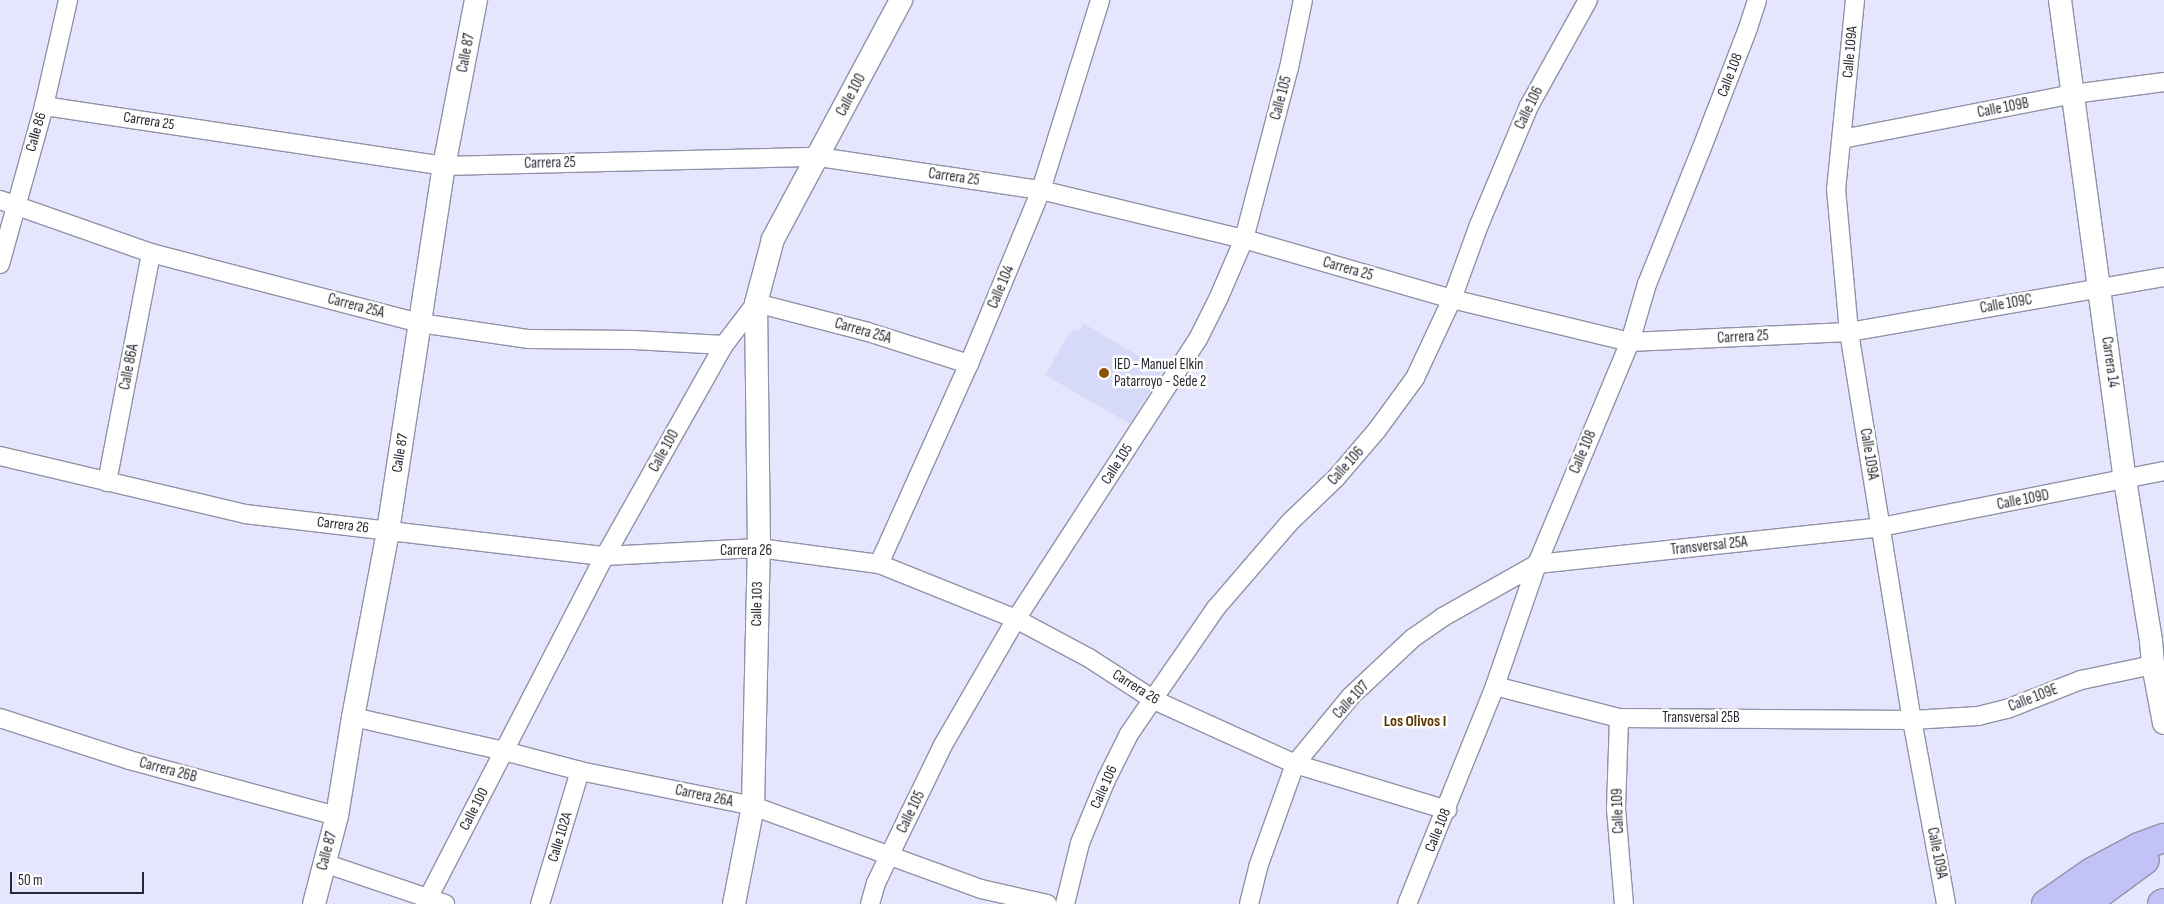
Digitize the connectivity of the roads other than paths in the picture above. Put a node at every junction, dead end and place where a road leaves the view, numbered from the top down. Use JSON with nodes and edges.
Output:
{"nodes":[{"id":1,"x":68,"y":0,"type":"edge"},
{"id":2,"x":476,"y":0,"type":"edge"},
{"id":3,"x":901,"y":0,"type":"edge"},
{"id":4,"x":1100,"y":0,"type":"edge"},
{"id":5,"x":1303,"y":0,"type":"edge"},
{"id":6,"x":1588,"y":0,"type":"edge"},
{"id":7,"x":1757,"y":0,"type":"edge"},
{"id":8,"x":1855,"y":0,"type":"edge"},
{"id":9,"x":2060,"y":0,"type":"edge"},
{"id":10,"x":2164,"y":82,"type":"edge"},
{"id":11,"x":2073,"y":94,"type":"junction"},
{"id":12,"x":44,"y":106,"type":"junction"},
{"id":13,"x":1842,"y":139,"type":"junction"},
{"id":14,"x":819,"y":157,"type":"junction"},
{"id":15,"x":444,"y":166,"type":"junction"},
{"id":16,"x":1041,"y":190,"type":"junction"},
{"id":17,"x":8,"y":202,"type":"edge"},
{"id":18,"x":1244,"y":239,"type":"junction"},
{"id":19,"x":151,"y":253,"type":"junction"},
{"id":20,"x":0,"y":264,"type":"edge"},
{"id":21,"x":2164,"y":277,"type":"edge"},
{"id":22,"x":2100,"y":288,"type":"junction"},
{"id":23,"x":1452,"y":299,"type":"junction"},
{"id":24,"x":756,"y":303,"type":"junction"},
{"id":25,"x":420,"y":323,"type":"junction"},
{"id":26,"x":1849,"y":332,"type":"junction"},
{"id":27,"x":1630,"y":342,"type":"junction"},
{"id":28,"x":724,"y":345,"type":"junction"},
{"id":29,"x":969,"y":364,"type":"junction"},
{"id":30,"x":0,"y":456,"type":"edge"},
{"id":31,"x":2164,"y":471,"type":"edge"},
{"id":32,"x":2126,"y":480,"type":"junction"},
{"id":33,"x":107,"y":482,"type":"junction"},
{"id":34,"x":1881,"y":527,"type":"junction"},
{"id":35,"x":388,"y":531,"type":"junction"},
{"id":36,"x":759,"y":548,"type":"junction"},
{"id":37,"x":605,"y":556,"type":"junction"},
{"id":38,"x":879,"y":564,"type":"junction"},
{"id":39,"x":1537,"y":564,"type":"junction"},
{"id":40,"x":1016,"y":619,"type":"junction"},
{"id":41,"x":2158,"y":640,"type":"edge"},
{"id":42,"x":2153,"y":665,"type":"junction"},
{"id":43,"x":1495,"y":686,"type":"junction"},
{"id":44,"x":1154,"y":700,"type":"junction"},
{"id":45,"x":353,"y":717,"type":"junction"},
{"id":46,"x":0,"y":718,"type":"edge"},
{"id":47,"x":1619,"y":718,"type":"junction"},
{"id":48,"x":1912,"y":720,"type":"junction"},
{"id":49,"x":2164,"y":723,"type":"edge"},
{"id":50,"x":504,"y":751,"type":"junction"},
{"id":51,"x":1296,"y":764,"type":"junction"},
{"id":52,"x":580,"y":771,"type":"junction"},
{"id":53,"x":753,"y":806,"type":"junction"},
{"id":54,"x":1447,"y":810,"type":"junction"},
{"id":55,"x":337,"y":816,"type":"junction"},
{"id":56,"x":2164,"y":838,"type":"edge"},
{"id":57,"x":2164,"y":846,"type":"edge"},
{"id":58,"x":890,"y":855,"type":"junction"},
{"id":59,"x":324,"y":863,"type":"junction"},
{"id":60,"x":426,"y":901,"type":"edge"},
{"id":61,"x":314,"y":904,"type":"edge"},
{"id":62,"x":445,"y":904,"type":"edge"},
{"id":63,"x":540,"y":904,"type":"edge"},
{"id":64,"x":734,"y":904,"type":"edge"},
{"id":65,"x":870,"y":904,"type":"edge"},
{"id":66,"x":1047,"y":904,"type":"edge"},
{"id":67,"x":1065,"y":904,"type":"edge"},
{"id":68,"x":1249,"y":904,"type":"edge"},
{"id":69,"x":1408,"y":904,"type":"edge"},
{"id":70,"x":1624,"y":904,"type":"edge"},
{"id":71,"x":1946,"y":904,"type":"edge"},
{"id":72,"x":2046,"y":904,"type":"edge"},
{"id":73,"x":2085,"y":904,"type":"edge"}],
"edges":[{"from":1,"to":12,"type":"street","name":"Calle 86"},
{"from":2,"to":15,"type":"street","name":"Calle 87"},
{"from":3,"to":14,"type":"street","name":"Calle 100"},
{"from":4,"to":16,"type":"street","name":"Calle 104"},
{"from":5,"to":18,"type":"street","name":"Calle 105"},
{"from":6,"to":23,"type":"street","name":"Calle 106"},
{"from":7,"to":27,"type":"street","name":"Calle 108"},
{"from":8,"to":13,"type":"street","name":"Calle 109A"},
{"from":9,"to":11,"type":"street","name":"Carrera 14"},
{"from":10,"to":11,"type":"street","name":"Calle 109B"},
{"from":11,"to":13,"type":"street","name":"Calle 109B"},
{"from":11,"to":22,"type":"street","name":"Carrera 14"},
{"from":12,"to":15,"type":"street","name":"Carrera 25"},
{"from":12,"to":17,"type":"street","name":"Calle 86"},
{"from":13,"to":26,"type":"street","name":"Calle 109A"},
{"from":14,"to":15,"type":"street","name":"Carrera 25"},
{"from":14,"to":16,"type":"street","name":"Carrera 25"},
{"from":14,"to":24,"type":"street","name":"Calle 100"},
{"from":15,"to":25,"type":"street","name":"Calle 87"},
{"from":16,"to":18,"type":"street","name":"Carrera 25"},
{"from":16,"to":29,"type":"street","name":"Calle 104"},
{"from":17,"to":19,"type":"street","name":"Carrera 25A"},
{"from":17,"to":20,"type":"street","name":"Calle 86"},
{"from":18,"to":23,"type":"street","name":"Carrera 25"},
{"from":18,"to":40,"type":"street","name":"Calle 105"},
{"from":19,"to":25,"type":"street","name":"Carrera 25A"},
{"from":19,"to":33,"type":"street","name":"Calle 86A"},
{"from":21,"to":22,"type":"street","name":"Calle 109C"},
{"from":22,"to":26,"type":"street","name":"Calle 109C"},
{"from":22,"to":32,"type":"street","name":"Carrera 14"},
{"from":23,"to":27,"type":"street","name":"Carrera 25"},
{"from":23,"to":44,"type":"street","name":"Calle 106"},
{"from":24,"to":28,"type":"street","name":"Calle 100"},
{"from":24,"to":29,"type":"street","name":"Carrera 25A"},
{"from":24,"to":36,"type":"street","name":"Calle 103"},
{"from":25,"to":28,"type":"street","name":"Carrera 25A"},
{"from":25,"to":35,"type":"street","name":"Calle 87"},
{"from":26,"to":27,"type":"street","name":"Carrera 25"},
{"from":26,"to":34,"type":"street","name":"Calle 109A"},
{"from":27,"to":39,"type":"street","name":"Calle 108"},
{"from":28,"to":37,"type":"street","name":"Calle 100"},
{"from":29,"to":38,"type":"street","name":"Calle 104"},
{"from":30,"to":33,"type":"street","name":"Carrera 26"},
{"from":31,"to":32,"type":"street","name":"Calle 109D"},
{"from":32,"to":34,"type":"street","name":"Calle 109D"},
{"from":32,"to":41,"type":"street","name":"Carrera 14"},
{"from":33,"to":35,"type":"street","name":"Carrera 26"},
{"from":34,"to":39,"type":"street","name":"Transversal 25A"},
{"from":34,"to":48,"type":"street","name":"Calle 109A"},
{"from":35,"to":37,"type":"street","name":"Carrera 26"},
{"from":35,"to":45,"type":"street","name":"Calle 87"},
{"from":36,"to":37,"type":"street","name":"Carrera 26"},
{"from":36,"to":38,"type":"street","name":"Carrera 26"},
{"from":36,"to":53,"type":"street","name":"Calle 103"},
{"from":37,"to":50,"type":"street","name":"Calle 100"},
{"from":38,"to":40,"type":"street","name":"Carrera 26"},
{"from":39,"to":43,"type":"street","name":"Calle 108"},
{"from":39,"to":51,"type":"street","name":"Calle 107"},
{"from":40,"to":44,"type":"street","name":"Carrera 26"},
{"from":40,"to":58,"type":"street","name":"Calle 105"},
{"from":41,"to":42,"type":"street","name":"Carrera 14"},
{"from":42,"to":48,"type":"street","name":"Calle 109E"},
{"from":42,"to":49,"type":"street","name":"Carrera 14"},
{"from":43,"to":47,"type":"street","name":"Transversal 25B"},
{"from":43,"to":54,"type":"street","name":"Calle 108"},
{"from":44,"to":51,"type":"street","name":"Carrera 26"},
{"from":44,"to":67,"type":"street","name":"Calle 106"},
{"from":45,"to":50,"type":"street","name":"Carrera 26A"},
{"from":45,"to":55,"type":"street","name":"Calle 87"},
{"from":46,"to":55,"type":"street","name":"Carrera 26B"},
{"from":47,"to":48,"type":"street","name":"Transversal 25B"},
{"from":47,"to":70,"type":"street","name":"Calle 109"},
{"from":48,"to":71,"type":"street","name":"Calle 109A"},
{"from":50,"to":52,"type":"street","name":"Carrera 26A"},
{"from":50,"to":60,"type":"street","name":"Calle 100"},
{"from":51,"to":54,"type":"street","name":"Carrera 26"},
{"from":51,"to":68,"type":"street","name":"Calle 107"},
{"from":52,"to":53,"type":"street","name":"Carrera 26A"},
{"from":52,"to":63,"type":"street","name":"Calle 102A"},
{"from":53,"to":58,"type":"street","name":"Carrera 26A"},
{"from":53,"to":64,"type":"street","name":"Calle 103"},
{"from":54,"to":69,"type":"street","name":"Calle 108"},
{"from":55,"to":59,"type":"street","name":"Calle 87"},
{"from":56,"to":72,"type":"highway"},
{"from":57,"to":73,"type":"highway"},
{"from":58,"to":65,"type":"street","name":"Calle 105"},
{"from":58,"to":66,"type":"street","name":"Carrera 26A"},
{"from":59,"to":60,"type":"street"},
{"from":59,"to":61,"type":"street","name":"Calle 87"},
{"from":60,"to":62,"type":"street"}]}
